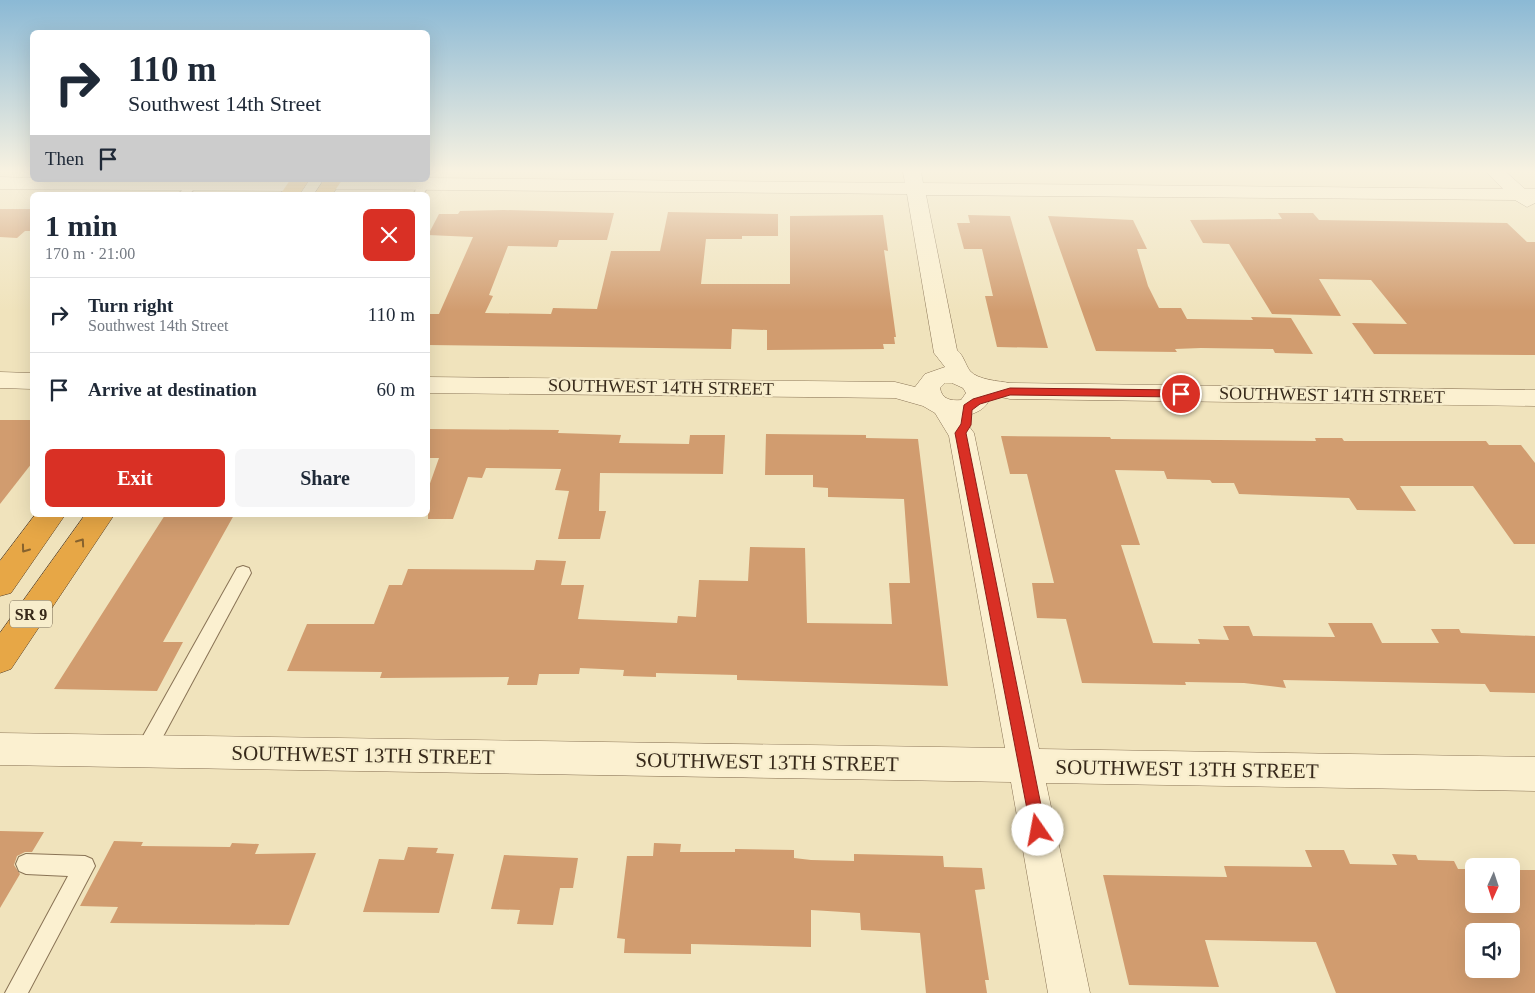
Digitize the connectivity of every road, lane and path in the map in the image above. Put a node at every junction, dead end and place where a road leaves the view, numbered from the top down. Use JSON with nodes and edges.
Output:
{"nodes":[{"id":1,"x":920,"y":218,"type":"edge"},
{"id":2,"x":1,"y":381,"type":"edge"},
{"id":3,"x":30,"y":381,"type":"edge"},
{"id":4,"x":430,"y":385,"type":"edge"},
{"id":5,"x":953,"y":397,"type":"junction"},
{"id":6,"x":1535,"y":398,"type":"edge"},
{"id":7,"x":50,"y":517,"type":"edge"},
{"id":8,"x":99,"y":517,"type":"edge"},
{"id":9,"x":243,"y":573,"type":"dead end"},
{"id":10,"x":0,"y":584,"type":"edge"},
{"id":11,"x":0,"y":659,"type":"edge"},
{"id":12,"x":0,"y":749,"type":"edge"},
{"id":13,"x":145,"y":751,"type":"junction"},
{"id":14,"x":1025,"y":767,"type":"junction"},
{"id":15,"x":1535,"y":774,"type":"edge"},
{"id":16,"x":26,"y":864,"type":"dead end"},
{"id":17,"x":16,"y":993,"type":"edge"},
{"id":18,"x":1069,"y":993,"type":"edge"}],
"edges":[{"from":1,"to":5,"type":"street"},
{"from":2,"to":3,"type":"street"},
{"from":4,"to":5,"type":"street","name":"SOUTHWEST 14TH STREET"},
{"from":5,"to":6,"type":"street","name":"SOUTHWEST 14TH STREET"},
{"from":5,"to":14,"type":"street"},
{"from":7,"to":10,"type":"highway","number":"SR 9","one_way":true},
{"from":11,"to":8,"type":"highway","number":"SR 9","one_way":true},
{"from":9,"to":13,"type":"lane"},
{"from":12,"to":13,"type":"street","name":"SOUTHWEST 13TH STREET"},
{"from":13,"to":14,"type":"street","name":"SOUTHWEST 13TH STREET"},
{"from":14,"to":15,"type":"street","name":"SOUTHWEST 13TH STREET"},
{"from":14,"to":18,"type":"street"},
{"from":16,"to":17,"type":"lane"}]}
